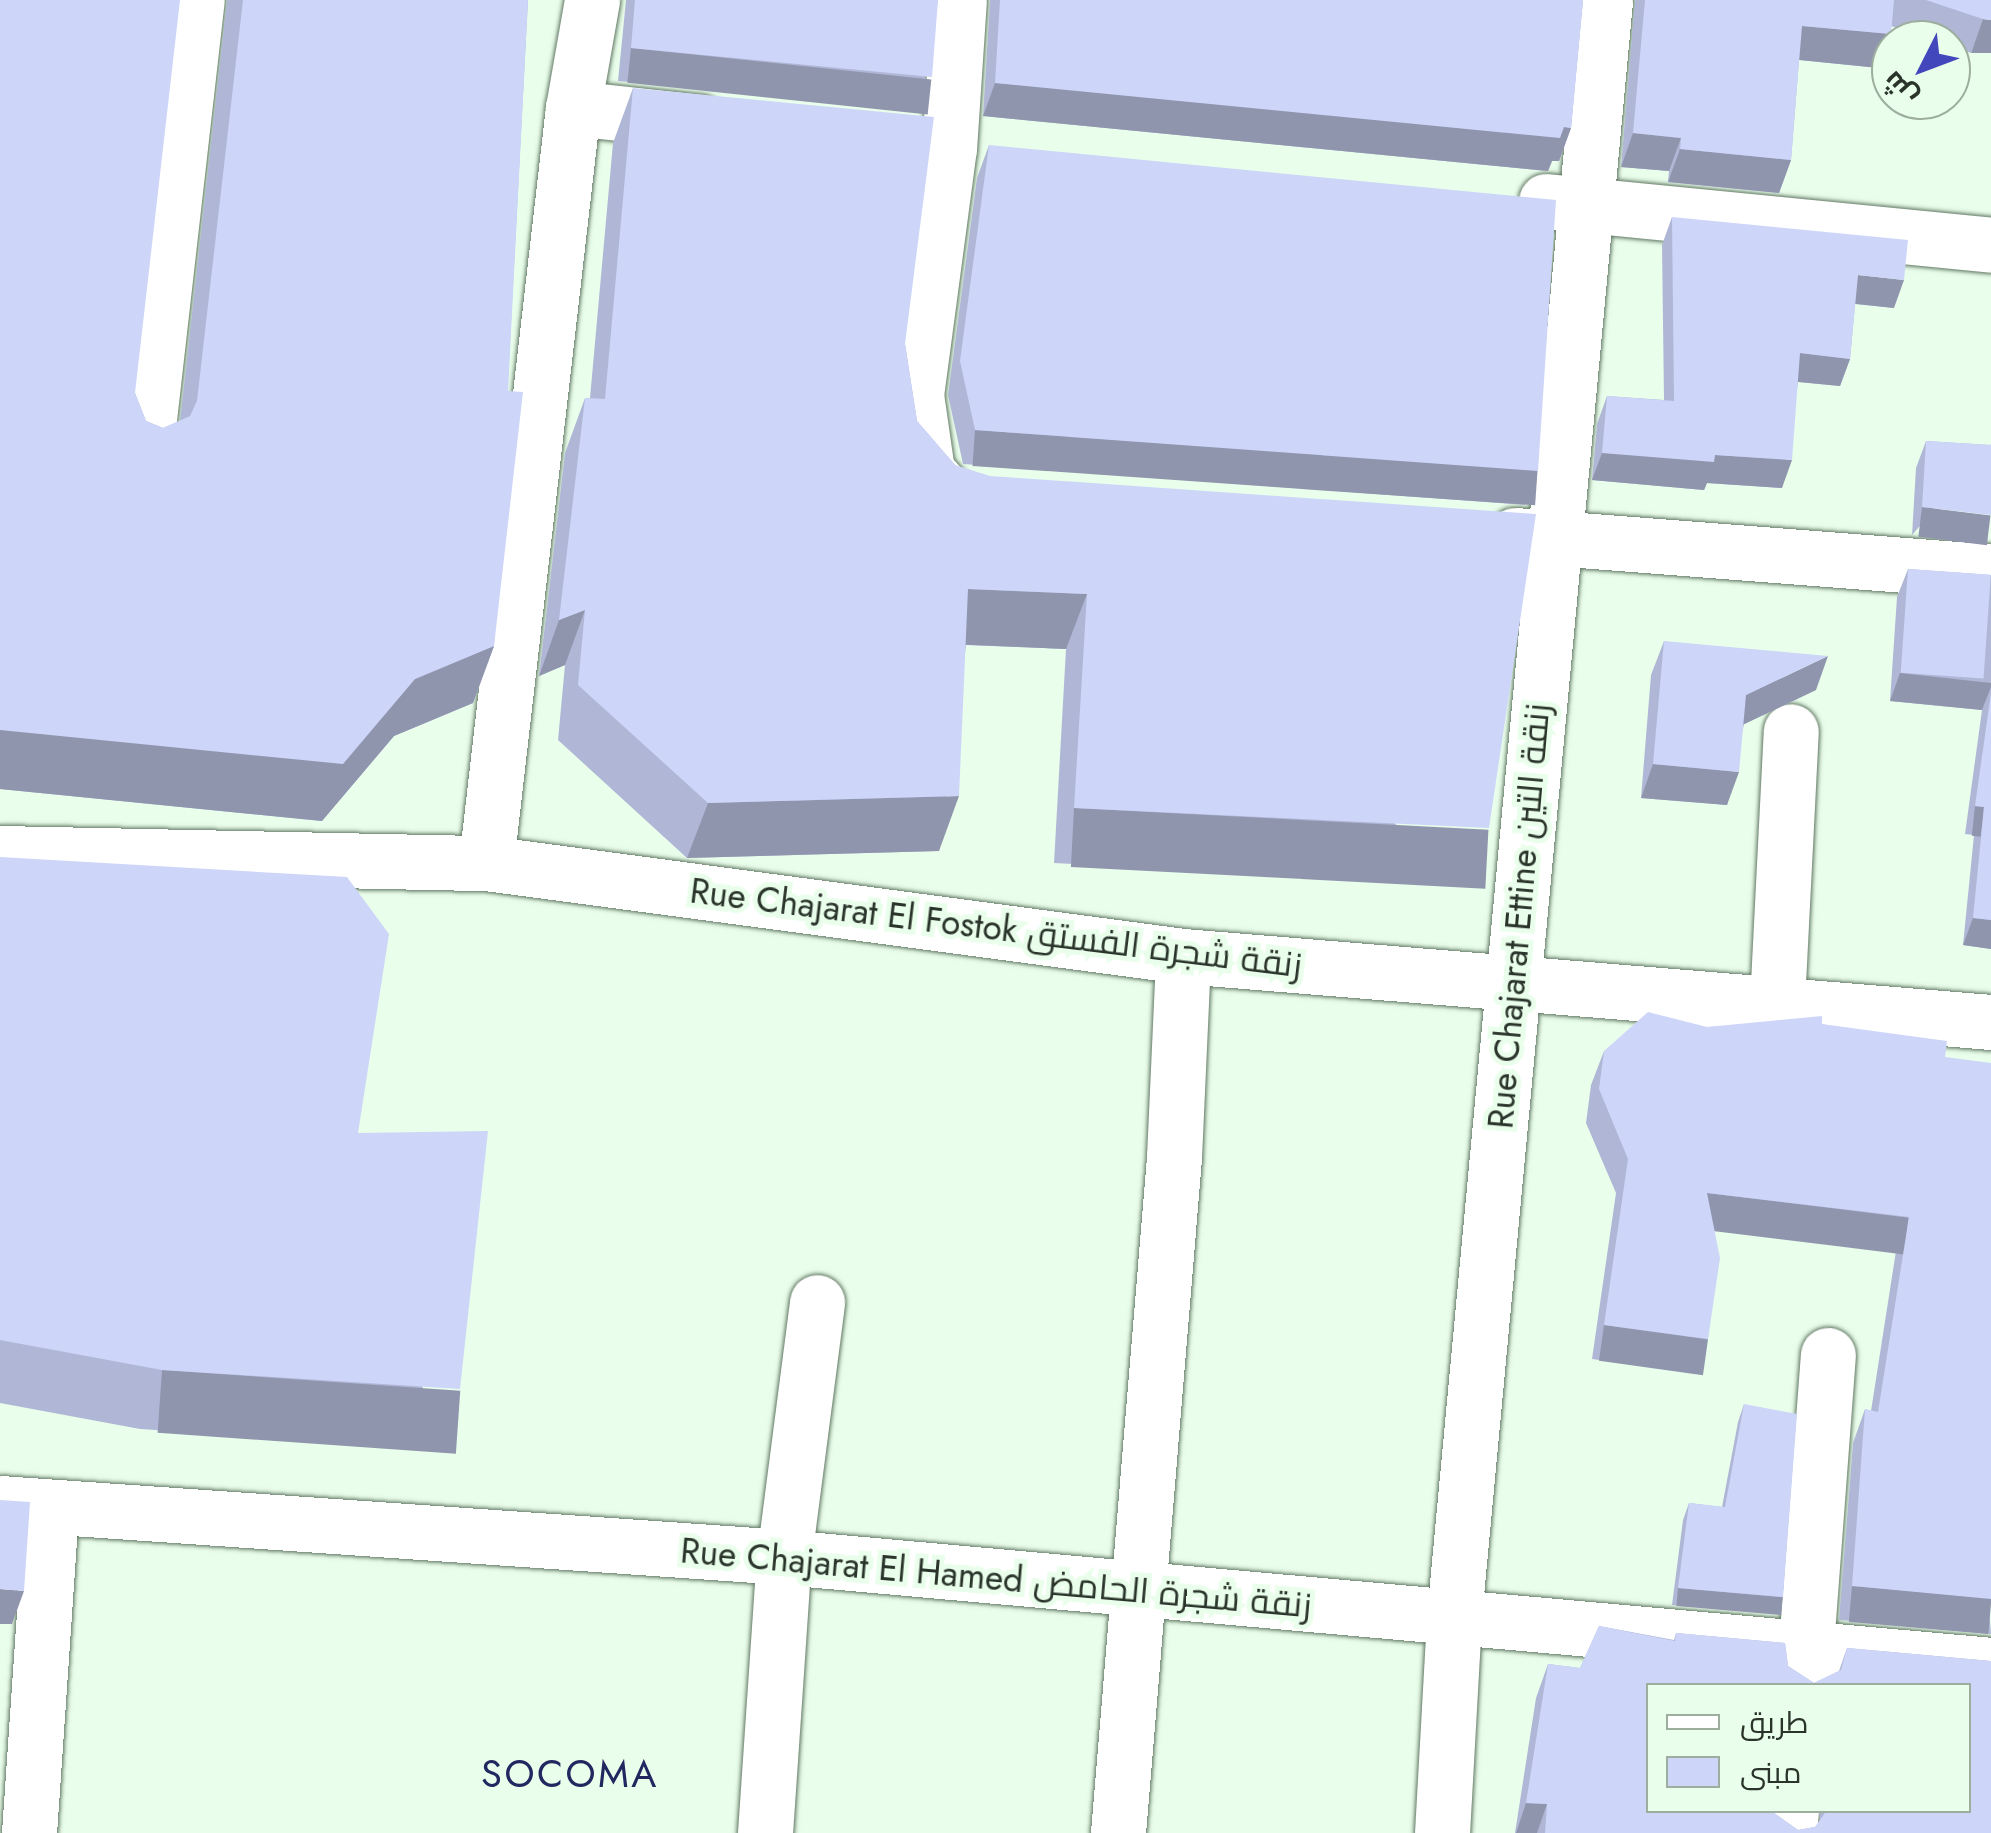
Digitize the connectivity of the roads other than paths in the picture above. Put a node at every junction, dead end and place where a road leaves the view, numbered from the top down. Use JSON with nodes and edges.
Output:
{"nodes":[{"id":1,"x":197,"y":0,"type":"edge"},
{"id":2,"x":592,"y":0,"type":"edge"},
{"id":3,"x":959,"y":0,"type":"edge"},
{"id":4,"x":1605,"y":0,"type":"edge"},
{"id":5,"x":573,"y":108,"type":"junction"},
{"id":6,"x":751,"y":127,"type":"edge"},
{"id":7,"x":890,"y":142,"type":"edge"},
{"id":8,"x":949,"y":149,"type":"junction"},
{"id":9,"x":1008,"y":154,"type":"edge"},
{"id":10,"x":1503,"y":198,"type":"edge"},
{"id":11,"x":1582,"y":204,"type":"junction"},
{"id":12,"x":1991,"y":245,"type":"edge"},
{"id":13,"x":145,"y":454,"type":"edge"},
{"id":14,"x":988,"y":500,"type":"edge"},
{"id":15,"x":1472,"y":532,"type":"edge"},
{"id":16,"x":1550,"y":538,"type":"junction"},
{"id":17,"x":1991,"y":572,"type":"edge"},
{"id":18,"x":1791,"y":730,"type":"dead end"},
{"id":19,"x":0,"y":853,"type":"edge"},
{"id":20,"x":486,"y":863,"type":"junction"},
{"id":21,"x":1184,"y":956,"type":"junction"},
{"id":22,"x":1515,"y":985,"type":"junction"},
{"id":23,"x":1777,"y":1003,"type":"junction"},
{"id":24,"x":1991,"y":1022,"type":"edge"},
{"id":25,"x":817,"y":1302,"type":"dead end"},
{"id":26,"x":1828,"y":1355,"type":"dead end"},
{"id":27,"x":26,"y":1505,"type":"edge"},
{"id":28,"x":784,"y":1557,"type":"junction"},
{"id":29,"x":1135,"y":1593,"type":"junction"},
{"id":30,"x":1454,"y":1616,"type":"junction"},
{"id":31,"x":1991,"y":1665,"type":"edge"},
{"id":32,"x":1804,"y":1666,"type":"edge"},
{"id":33,"x":29,"y":1833,"type":"edge"},
{"id":34,"x":765,"y":1833,"type":"edge"},
{"id":35,"x":1118,"y":1833,"type":"edge"},
{"id":36,"x":1442,"y":1833,"type":"edge"}],
"edges":[{"from":1,"to":13,"type":"street"},
{"from":2,"to":5,"type":"street"},
{"from":3,"to":8,"type":"street"},
{"from":4,"to":11,"type":"street","name":"Rue Chajarat Ettine زنقة التين"},
{"from":5,"to":6,"type":"street"},
{"from":5,"to":20,"type":"street"},
{"from":7,"to":8,"type":"street"},
{"from":8,"to":9,"type":"street"},
{"from":8,"to":14,"type":"street"},
{"from":10,"to":11,"type":"street"},
{"from":11,"to":12,"type":"street"},
{"from":11,"to":16,"type":"street","name":"Rue Chajarat Ettine زنقة التين"},
{"from":15,"to":16,"type":"street"},
{"from":16,"to":17,"type":"street"},
{"from":16,"to":22,"type":"street","name":"Rue Chajarat Ettine زنقة التين"},
{"from":18,"to":23,"type":"street"},
{"from":19,"to":20,"type":"street","name":"Rue Chajarat El Fostok زنقة شجرة الفستق"},
{"from":20,"to":21,"type":"street","name":"Rue Chajarat El Fostok زنقة شجرة الفستق"},
{"from":21,"to":22,"type":"street","name":"Rue Chajarat El Fostok زنقة شجرة الفستق"},
{"from":21,"to":29,"type":"street"},
{"from":22,"to":23,"type":"street","name":"Rue Chajarat El Fostok زنقة شجرة الفستق"},
{"from":22,"to":30,"type":"street","name":"Rue Chajarat Ettine زنقة التين"},
{"from":23,"to":24,"type":"street","name":"Rue Chajarat El Fostok زنقة شجرة الفستق"},
{"from":25,"to":28,"type":"street"},
{"from":26,"to":32,"type":"street"},
{"from":27,"to":28,"type":"street","name":"Rue Chajarat El Hamed زنقة شجرة الحامض"},
{"from":27,"to":33,"type":"street"},
{"from":28,"to":29,"type":"street","name":"Rue Chajarat El Hamed زنقة شجرة الحامض"},
{"from":28,"to":34,"type":"street"},
{"from":29,"to":30,"type":"street","name":"Rue Chajarat El Hamed زنقة شجرة الحامض"},
{"from":29,"to":35,"type":"street"},
{"from":30,"to":32,"type":"street","name":"Rue Chajarat El Hamed زنقة شجرة الحامض"},
{"from":30,"to":36,"type":"street","name":"Rue Chajarat Ettine زنقة التين"},
{"from":31,"to":32,"type":"street","name":"Rue Chajarat El Hamed زنقة شجرة الحامض"}]}
